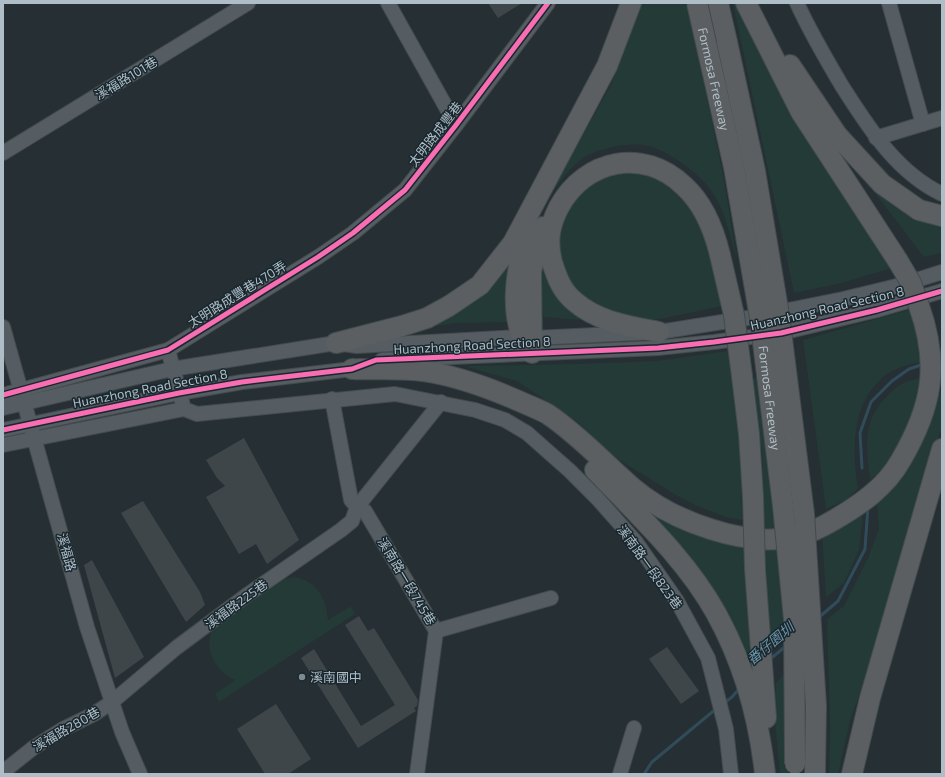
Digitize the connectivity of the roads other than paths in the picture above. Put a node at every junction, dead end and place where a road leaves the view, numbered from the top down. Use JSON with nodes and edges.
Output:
{"nodes":[{"id":1,"x":248,"y":3,"type":"edge"},
{"id":2,"x":388,"y":3,"type":"edge"},
{"id":3,"x":548,"y":3,"type":"edge"},
{"id":4,"x":631,"y":3,"type":"edge"},
{"id":5,"x":697,"y":3,"type":"edge"},
{"id":6,"x":718,"y":3,"type":"edge"},
{"id":7,"x":746,"y":3,"type":"edge"},
{"id":8,"x":757,"y":3,"type":"edge"},
{"id":9,"x":797,"y":3,"type":"edge"},
{"id":10,"x":889,"y":3,"type":"edge"},
{"id":11,"x":942,"y":118,"type":"edge"},
{"id":12,"x":923,"y":124,"type":"junction"},
{"id":13,"x":456,"y":125,"type":"junction"},
{"id":14,"x":876,"y":138,"type":"junction"},
{"id":15,"x":3,"y":153,"type":"edge"},
{"id":16,"x":578,"y":181,"type":"junction"},
{"id":17,"x":942,"y":194,"type":"edge"},
{"id":18,"x":537,"y":197,"type":"junction"},
{"id":19,"x":942,"y":216,"type":"edge"},
{"id":20,"x":318,"y":257,"type":"joint"},
{"id":21,"x":942,"y":272,"type":"edge"},
{"id":22,"x":942,"y":291,"type":"edge"},
{"id":23,"x":3,"y":327,"type":"edge"},
{"id":24,"x":659,"y":332,"type":"junction"},
{"id":25,"x":336,"y":343,"type":"junction"},
{"id":26,"x":529,"y":343,"type":"junction"},
{"id":27,"x":168,"y":350,"type":"junction"},
{"id":28,"x":172,"y":369,"type":"junction"},
{"id":29,"x":352,"y":369,"type":"junction"},
{"id":30,"x":179,"y":393,"type":"junction"},
{"id":31,"x":3,"y":395,"type":"edge"},
{"id":32,"x":23,"y":397,"type":"junction"},
{"id":33,"x":512,"y":398,"type":"junction"},
{"id":34,"x":332,"y":399,"type":"junction"},
{"id":35,"x":441,"y":402,"type":"junction"},
{"id":36,"x":3,"y":408,"type":"edge"},
{"id":37,"x":184,"y":409,"type":"junction"},
{"id":38,"x":31,"y":423,"type":"junction"},
{"id":39,"x":3,"y":430,"type":"edge"},
{"id":40,"x":34,"y":439,"type":"junction"},
{"id":41,"x":3,"y":445,"type":"edge"},
{"id":42,"x":942,"y":449,"type":"edge"},
{"id":43,"x":357,"y":506,"type":"junction"},
{"id":44,"x":551,"y":598,"type":"dead end"},
{"id":45,"x":436,"y":631,"type":"junction"},
{"id":46,"x":753,"y":673,"type":"junction"},
{"id":47,"x":112,"y":702,"type":"junction"},
{"id":48,"x":634,"y":728,"type":"dead end"},
{"id":49,"x":136,"y":771,"type":"edge"},
{"id":50,"x":3,"y":772,"type":"edge"},
{"id":51,"x":417,"y":774,"type":"edge"},
{"id":52,"x":620,"y":774,"type":"edge"},
{"id":53,"x":732,"y":774,"type":"edge"},
{"id":54,"x":765,"y":774,"type":"edge"},
{"id":55,"x":771,"y":774,"type":"edge"},
{"id":56,"x":795,"y":774,"type":"edge"},
{"id":57,"x":815,"y":774,"type":"edge"},
{"id":58,"x":852,"y":774,"type":"edge"}],
"edges":[{"from":1,"to":15,"type":"street","name":"溪福路101巷"},
{"from":2,"to":13,"type":"street"},
{"from":3,"to":13,"type":"street","name":"太明路成豐巷"},
{"from":4,"to":18,"type":"highway"},
{"from":5,"to":56,"type":"highway","name":"Formosa Freeway","bridge":true},
{"from":6,"to":57,"type":"highway","name":"Formosa Freeway","bridge":true},
{"from":7,"to":33,"type":"highway","bridge":true},
{"from":8,"to":19,"type":"highway"},
{"from":9,"to":14,"type":"street"},
{"from":10,"to":12,"type":"street"},
{"from":11,"to":12,"type":"street"},
{"from":12,"to":14,"type":"street"},
{"from":13,"to":20,"type":"street","name":"太明路成豐巷"},
{"from":14,"to":17,"type":"street"},
{"from":16,"to":24,"type":"highway"},
{"from":16,"to":26,"type":"highway"},
{"from":16,"to":46,"type":"highway","bridge":true},
{"from":18,"to":25,"type":"highway"},
{"from":18,"to":26,"type":"highway"},
{"from":20,"to":27,"type":"street","name":"太明路成豐巷470弄"},
{"from":21,"to":24,"type":"street","name":"Huanzhong Road Section 8"},
{"from":22,"to":26,"type":"street","name":"Huanzhong Road Section 8"},
{"from":23,"to":32,"type":"street","name":"溪福路"},
{"from":24,"to":26,"type":"street","name":"Huanzhong Road Section 8"},
{"from":25,"to":26,"type":"street","name":"Huanzhong Road Section 8"},
{"from":25,"to":28,"type":"street","name":"Huanzhong Road Section 8"},
{"from":26,"to":29,"type":"street","name":"Huanzhong Road Section 8"},
{"from":27,"to":28,"type":"street"},
{"from":27,"to":32,"type":"street","name":"Huanzhong Road Section 8"},
{"from":28,"to":30,"type":"street"},
{"from":28,"to":32,"type":"street","name":"Huanzhong Road Section 8"},
{"from":29,"to":30,"type":"street","name":"Huanzhong Road Section 8"},
{"from":29,"to":33,"type":"highway"},
{"from":30,"to":37,"type":"street"},
{"from":30,"to":38,"type":"street","name":"Huanzhong Road Section 8"},
{"from":31,"to":32,"type":"street","name":"Huanzhong Road Section 8"},
{"from":32,"to":36,"type":"street","name":"Huanzhong Road Section 8"},
{"from":32,"to":38,"type":"street","name":"溪福路"},
{"from":33,"to":46,"type":"highway"},
{"from":34,"to":35,"type":"street","name":"溪南路一段823巷"},
{"from":34,"to":37,"type":"street","name":"溪南路一段823巷"},
{"from":34,"to":43,"type":"street","name":"溪南路一段745巷"},
{"from":35,"to":43,"type":"street","name":"溪福路225巷"},
{"from":35,"to":53,"type":"street","name":"溪南路一段823巷"},
{"from":37,"to":40,"type":"street"},
{"from":38,"to":39,"type":"street","name":"Huanzhong Road Section 8"},
{"from":38,"to":40,"type":"street","name":"溪福路"},
{"from":40,"to":41,"type":"street"},
{"from":40,"to":47,"type":"street","name":"溪福路"},
{"from":42,"to":58,"type":"highway"},
{"from":43,"to":45,"type":"street","name":"溪南路一段745巷"},
{"from":43,"to":47,"type":"street","name":"溪福路225巷"},
{"from":44,"to":45,"type":"street"},
{"from":45,"to":51,"type":"street","name":"溪南路一段745巷"},
{"from":46,"to":54,"type":"highway"},
{"from":46,"to":55,"type":"highway"},
{"from":47,"to":49,"type":"street","name":"溪福路"},
{"from":47,"to":50,"type":"street","name":"溪福路280巷"},
{"from":48,"to":52,"type":"street"}]}
